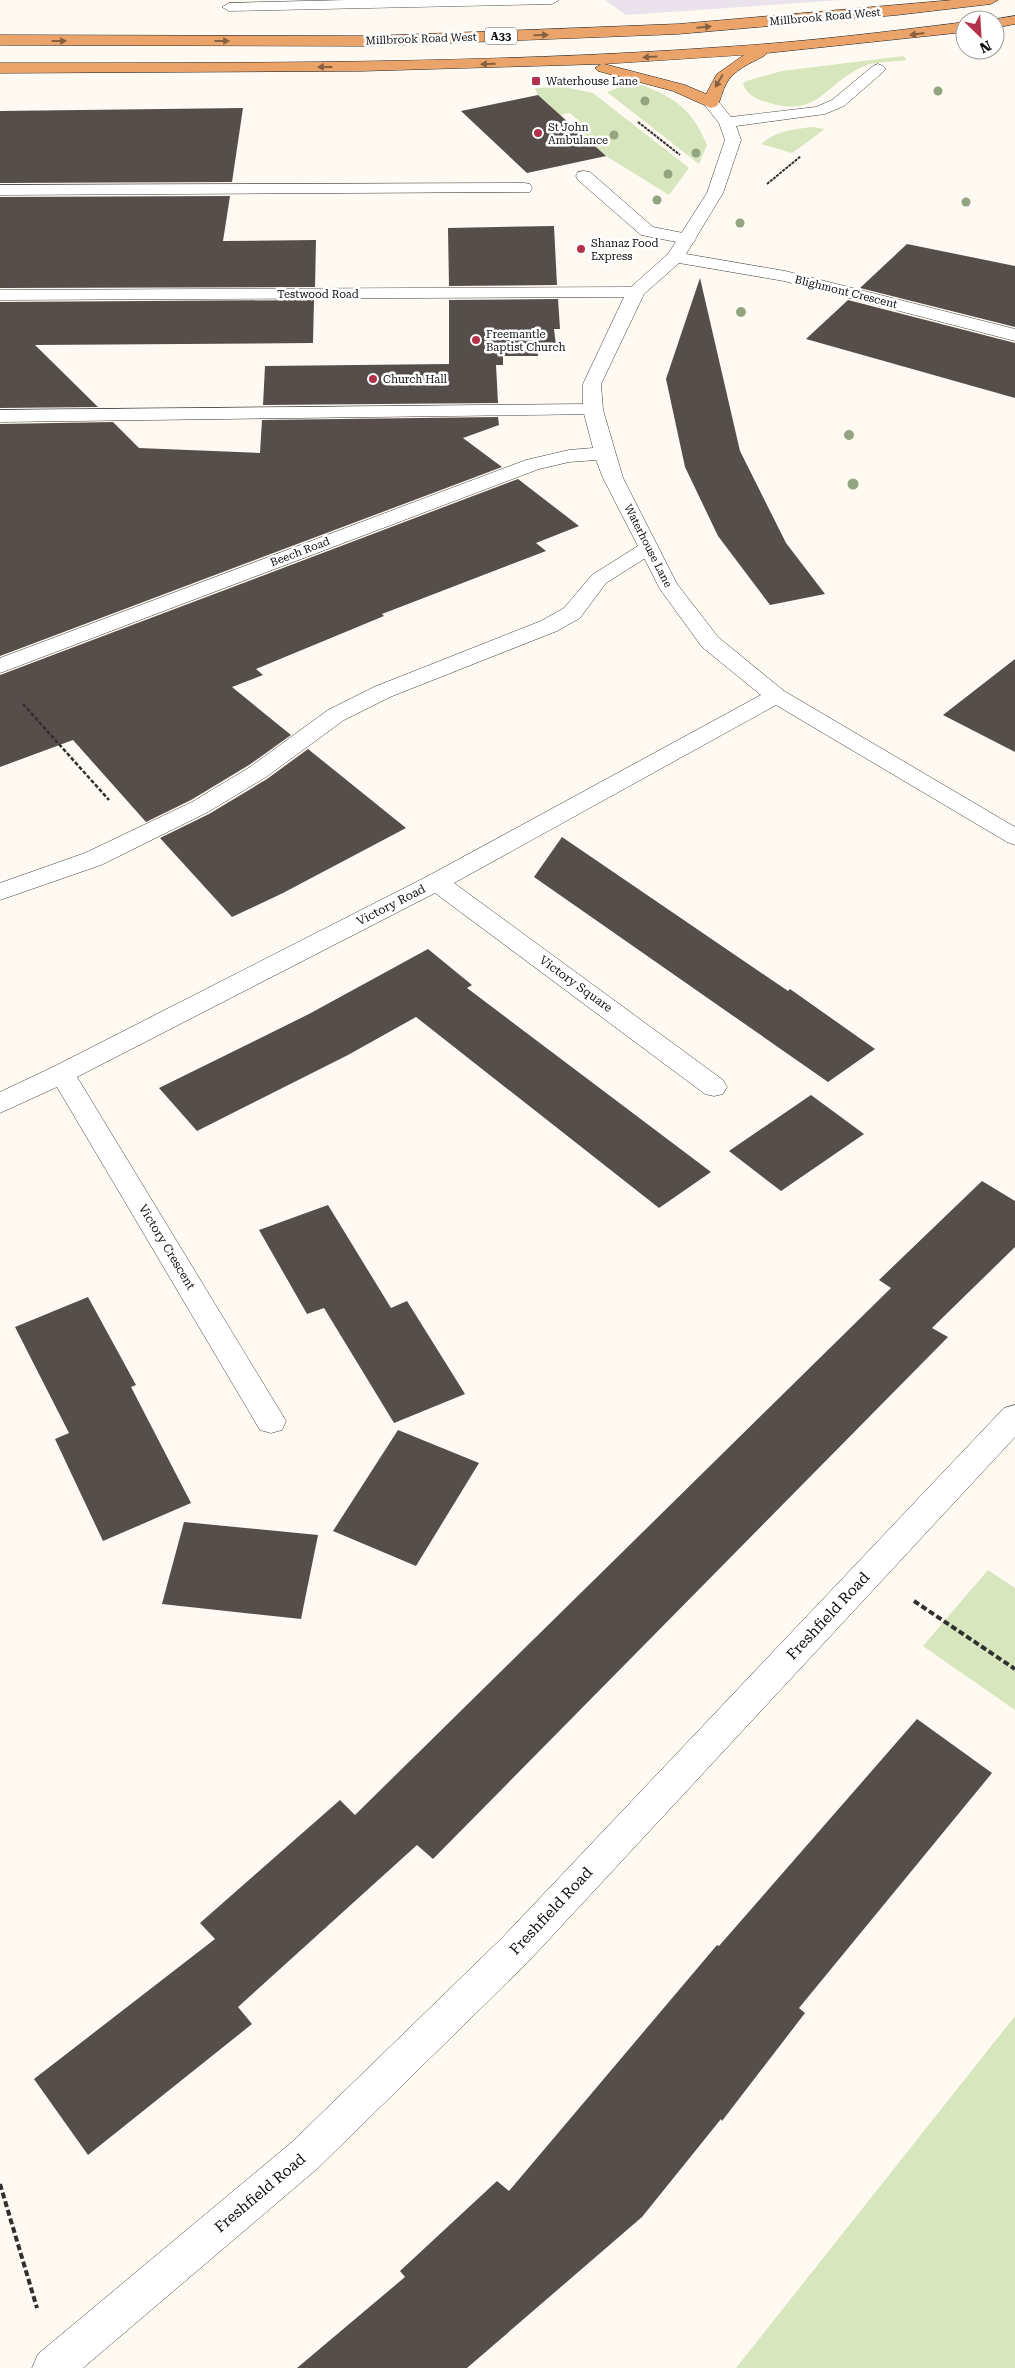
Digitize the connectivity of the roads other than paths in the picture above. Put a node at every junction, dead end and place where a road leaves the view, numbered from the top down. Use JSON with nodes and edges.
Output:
{"nodes":[{"id":1,"x":552,"y":0,"type":"edge"},
{"id":2,"x":991,"y":0,"type":"edge"},
{"id":3,"x":229,"y":7,"type":"dead end"},
{"id":4,"x":955,"y":28,"type":"edge"},
{"id":5,"x":3,"y":40,"type":"edge"},
{"id":6,"x":766,"y":49,"type":"junction"},
{"id":7,"x":578,"y":62,"type":"junction"},
{"id":8,"x":0,"y":68,"type":"edge"},
{"id":9,"x":878,"y":69,"type":"dead end"},
{"id":10,"x":711,"y":103,"type":"junction"},
{"id":11,"x":727,"y":122,"type":"junction"},
{"id":12,"x":584,"y":176,"type":"dead end"},
{"id":13,"x":524,"y":188,"type":"dead end"},
{"id":14,"x":0,"y":190,"type":"edge"},
{"id":15,"x":687,"y":239,"type":"junction"},
{"id":16,"x":676,"y":257,"type":"junction"},
{"id":17,"x":636,"y":292,"type":"junction"},
{"id":18,"x":0,"y":294,"type":"edge"},
{"id":19,"x":1015,"y":335,"type":"edge"},
{"id":20,"x":592,"y":410,"type":"junction"},
{"id":21,"x":0,"y":416,"type":"edge"},
{"id":22,"x":604,"y":453,"type":"junction"},
{"id":23,"x":648,"y":548,"type":"junction"},
{"id":24,"x":0,"y":666,"type":"edge"},
{"id":25,"x":776,"y":696,"type":"junction"},
{"id":26,"x":1013,"y":833,"type":"edge"},
{"id":27,"x":437,"y":882,"type":"junction"},
{"id":28,"x":0,"y":892,"type":"edge"},
{"id":29,"x":62,"y":1074,"type":"junction"},
{"id":30,"x":714,"y":1087,"type":"dead end"},
{"id":31,"x":0,"y":1103,"type":"edge"},
{"id":32,"x":1015,"y":1417,"type":"edge"},
{"id":33,"x":271,"y":1421,"type":"dead end"},
{"id":34,"x":53,"y":2367,"type":"edge"}],
"edges":[{"from":1,"to":3,"type":"street"},
{"from":5,"to":2,"type":"highway","name":"Millbrook Road West","number":"A33","one_way":true},
{"from":4,"to":6,"type":"highway","number":"A33","one_way":true},
{"from":6,"to":7,"type":"highway","number":"A33","one_way":true},
{"from":6,"to":10,"type":"highway","one_way":true},
{"from":7,"to":8,"type":"highway","number":"A33","one_way":true},
{"from":7,"to":10,"type":"highway"},
{"from":9,"to":11,"type":"street"},
{"from":10,"to":11,"type":"street"},
{"from":11,"to":15,"type":"street","name":"Waterhouse Lane"},
{"from":12,"to":15,"type":"street"},
{"from":13,"to":14,"type":"street"},
{"from":15,"to":16,"type":"street","name":"Waterhouse Lane"},
{"from":16,"to":17,"type":"street","name":"Waterhouse Lane"},
{"from":16,"to":19,"type":"street","name":"Blighmont Crescent"},
{"from":17,"to":18,"type":"street","name":"Testwood Road"},
{"from":17,"to":20,"type":"street","name":"Waterhouse Lane"},
{"from":20,"to":21,"type":"street"},
{"from":20,"to":22,"type":"street","name":"Waterhouse Lane"},
{"from":22,"to":23,"type":"street","name":"Waterhouse Lane"},
{"from":22,"to":24,"type":"street","name":"Beech Road"},
{"from":23,"to":25,"type":"street","name":"Waterhouse Lane"},
{"from":23,"to":28,"type":"street"},
{"from":25,"to":26,"type":"street","name":"Waterhouse Lane"},
{"from":25,"to":27,"type":"street","name":"Victory Road"},
{"from":27,"to":29,"type":"street","name":"Victory Road"},
{"from":27,"to":30,"type":"street","name":"Victory Square"},
{"from":29,"to":31,"type":"street","name":"Victory Road"},
{"from":29,"to":33,"type":"street","name":"Victory Crescent"},
{"from":32,"to":34,"type":"street","name":"Freshfield Road"}]}
